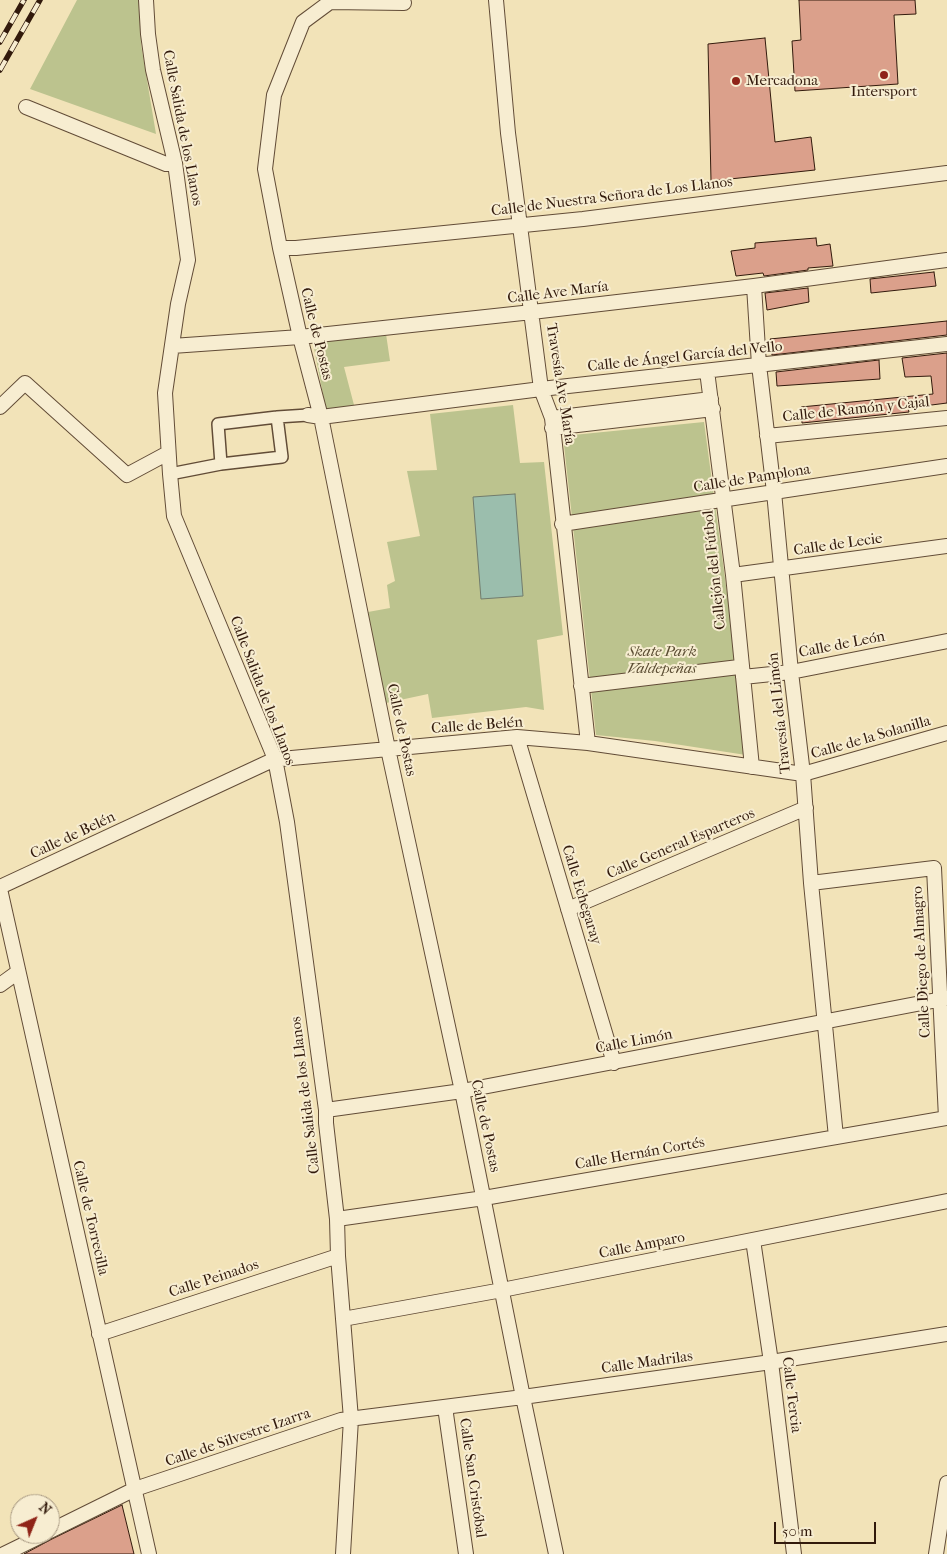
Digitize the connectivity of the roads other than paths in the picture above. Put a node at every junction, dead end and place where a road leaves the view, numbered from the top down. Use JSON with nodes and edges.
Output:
{"nodes":[{"id":1,"x":146,"y":0,"type":"edge"},
{"id":2,"x":496,"y":0,"type":"edge"},
{"id":3,"x":404,"y":3,"type":"dead end"},
{"id":4,"x":26,"y":107,"type":"dead end"},
{"id":5,"x":175,"y":163,"type":"junction"},
{"id":6,"x":947,"y":173,"type":"edge"},
{"id":7,"x":520,"y":225,"type":"junction"},
{"id":8,"x":280,"y":248,"type":"junction"},
{"id":9,"x":947,"y":260,"type":"edge"},
{"id":10,"x":754,"y":286,"type":"junction"},
{"id":11,"x":532,"y":312,"type":"junction"},
{"id":12,"x":300,"y":337,"type":"junction"},
{"id":13,"x":947,"y":344,"type":"edge"},
{"id":14,"x":172,"y":346,"type":"junction"},
{"id":15,"x":759,"y":366,"type":"junction"},
{"id":16,"x":707,"y":371,"type":"junction"},
{"id":17,"x":541,"y":389,"type":"junction"},
{"id":18,"x":712,"y":404,"type":"junction"},
{"id":19,"x":0,"y":407,"type":"edge"},
{"id":20,"x":314,"y":416,"type":"junction"},
{"id":21,"x":277,"y":417,"type":"junction"},
{"id":22,"x":947,"y":418,"type":"edge"},
{"id":23,"x":552,"y":423,"type":"junction"},
{"id":24,"x":767,"y":436,"type":"junction"},
{"id":25,"x":168,"y":453,"type":"junction"},
{"id":26,"x":220,"y":464,"type":"junction"},
{"id":27,"x":947,"y":466,"type":"edge"},
{"id":28,"x":170,"y":474,"type":"junction"},
{"id":29,"x":774,"y":492,"type":"junction"},
{"id":30,"x":724,"y":500,"type":"junction"},
{"id":31,"x":562,"y":524,"type":"junction"},
{"id":32,"x":947,"y":546,"type":"edge"},
{"id":33,"x":781,"y":570,"type":"junction"},
{"id":34,"x":733,"y":576,"type":"junction"},
{"id":35,"x":947,"y":641,"type":"edge"},
{"id":36,"x":742,"y":671,"type":"junction"},
{"id":37,"x":792,"y":672,"type":"junction"},
{"id":38,"x":581,"y":686,"type":"junction"},
{"id":39,"x":947,"y":733,"type":"edge"},
{"id":40,"x":517,"y":737,"type":"junction"},
{"id":41,"x":588,"y":743,"type":"junction"},
{"id":42,"x":388,"y":749,"type":"junction"},
{"id":43,"x":275,"y":759,"type":"junction"},
{"id":44,"x":752,"y":767,"type":"junction"},
{"id":45,"x":803,"y":774,"type":"junction"},
{"id":46,"x":806,"y":808,"type":"junction"},
{"id":47,"x":811,"y":883,"type":"junction"},
{"id":48,"x":0,"y":888,"type":"edge"},
{"id":49,"x":568,"y":909,"type":"junction"},
{"id":50,"x":18,"y":972,"type":"junction"},
{"id":51,"x":0,"y":985,"type":"edge"},
{"id":52,"x":944,"y":999,"type":"edge"},
{"id":53,"x":825,"y":1021,"type":"junction"},
{"id":54,"x":614,"y":1063,"type":"junction"},
{"id":55,"x":462,"y":1091,"type":"junction"},
{"id":56,"x":326,"y":1110,"type":"junction"},
{"id":57,"x":947,"y":1118,"type":"edge"},
{"id":58,"x":836,"y":1137,"type":"junction"},
{"id":59,"x":484,"y":1198,"type":"junction"},
{"id":60,"x":947,"y":1201,"type":"edge"},
{"id":61,"x":337,"y":1219,"type":"junction"},
{"id":62,"x":753,"y":1240,"type":"junction"},
{"id":63,"x":338,"y":1256,"type":"junction"},
{"id":64,"x":502,"y":1290,"type":"junction"},
{"id":65,"x":343,"y":1319,"type":"junction"},
{"id":66,"x":99,"y":1334,"type":"junction"},
{"id":67,"x":947,"y":1334,"type":"edge"},
{"id":68,"x":770,"y":1362,"type":"junction"},
{"id":69,"x":523,"y":1397,"type":"junction"},
{"id":70,"x":445,"y":1407,"type":"junction"},
{"id":71,"x":351,"y":1419,"type":"junction"},
{"id":72,"x":947,"y":1483,"type":"edge"},
{"id":73,"x":135,"y":1489,"type":"junction"},
{"id":74,"x":60,"y":1526,"type":"edge"},
{"id":75,"x":24,"y":1544,"type":"edge"},
{"id":76,"x":340,"y":1553,"type":"edge"},
{"id":77,"x":4,"y":1554,"type":"edge"},
{"id":78,"x":149,"y":1554,"type":"edge"},
{"id":79,"x":466,"y":1554,"type":"edge"},
{"id":80,"x":556,"y":1554,"type":"edge"},
{"id":81,"x":794,"y":1554,"type":"edge"},
{"id":82,"x":936,"y":1554,"type":"edge"}],
"edges":[{"from":1,"to":5,"type":"street","name":"Calle Salida de los Llanos"},
{"from":2,"to":7,"type":"street","name":"Travesía Ave María"},
{"from":3,"to":8,"type":"street","name":"Calle de Postas"},
{"from":4,"to":5,"type":"street"},
{"from":5,"to":14,"type":"street","name":"Calle Salida de los Llanos"},
{"from":6,"to":7,"type":"street","name":"Calle de Nuestra Señora de Los Llanos"},
{"from":7,"to":8,"type":"street","name":"Calle de Nuestra Señora de Los Llanos"},
{"from":7,"to":11,"type":"street","name":"Travesía Ave María"},
{"from":8,"to":12,"type":"street","name":"Calle de Postas"},
{"from":9,"to":10,"type":"street","name":"Calle Ave María"},
{"from":10,"to":11,"type":"street","name":"Calle Ave María"},
{"from":10,"to":15,"type":"street","name":"Travesía del Limón"},
{"from":11,"to":12,"type":"street","name":"Calle Ave María"},
{"from":11,"to":17,"type":"street","name":"Travesía Ave María"},
{"from":12,"to":14,"type":"street","name":"Calle Ave María"},
{"from":12,"to":20,"type":"street","name":"Calle de Postas"},
{"from":13,"to":15,"type":"street","name":"Calle de Ángel García del Vello"},
{"from":14,"to":25,"type":"street","name":"Calle Salida de los Llanos"},
{"from":15,"to":16,"type":"street","name":"Calle de Ángel García del Vello"},
{"from":15,"to":24,"type":"street","name":"Travesía del Limón"},
{"from":16,"to":17,"type":"street","name":"Calle de Ángel García del Vello"},
{"from":16,"to":18,"type":"street","name":"Callejón del Fútbol"},
{"from":17,"to":20,"type":"street","name":"Calle de Ángel García del Vello"},
{"from":17,"to":23,"type":"street","name":"Travesía Ave María"},
{"from":18,"to":23,"type":"street"},
{"from":18,"to":30,"type":"street","name":"Callejón del Fútbol"},
{"from":19,"to":25,"type":"street"},
{"from":20,"to":21,"type":"street"},
{"from":20,"to":42,"type":"street","name":"Calle de Postas"},
{"from":21,"to":26,"type":"street"},
{"from":21,"to":26,"type":"street"},
{"from":22,"to":24,"type":"street","name":"Calle de Ramón y Cajal"},
{"from":23,"to":31,"type":"street","name":"Travesía Ave María"},
{"from":24,"to":29,"type":"street","name":"Travesía del Limón"},
{"from":25,"to":28,"type":"street","name":"Calle Salida de los Llanos"},
{"from":26,"to":28,"type":"street"},
{"from":27,"to":29,"type":"street","name":"Calle de Pamplona"},
{"from":28,"to":43,"type":"street","name":"Calle Salida de los Llanos"},
{"from":29,"to":30,"type":"street","name":"Calle de Pamplona"},
{"from":29,"to":33,"type":"street","name":"Travesía del Limón"},
{"from":30,"to":31,"type":"street","name":"Calle de Pamplona"},
{"from":30,"to":34,"type":"street","name":"Callejón del Fútbol"},
{"from":31,"to":38,"type":"street","name":"Travesía Ave María"},
{"from":32,"to":33,"type":"street","name":"Calle de Lecie"},
{"from":33,"to":34,"type":"street","name":"Calle de Lecie"},
{"from":33,"to":37,"type":"street","name":"Travesía del Limón"},
{"from":34,"to":36,"type":"street","name":"Callejón del Fútbol"},
{"from":35,"to":37,"type":"street","name":"Calle de León"},
{"from":36,"to":37,"type":"street","name":"Calle de León"},
{"from":36,"to":38,"type":"street","name":"Calle de León"},
{"from":36,"to":44,"type":"street","name":"Callejón del Fútbol"},
{"from":37,"to":45,"type":"street","name":"Travesía del Limón"},
{"from":38,"to":41,"type":"street","name":"Travesía Ave María"},
{"from":39,"to":45,"type":"street","name":"Calle de la Solanilla"},
{"from":40,"to":41,"type":"street","name":"Calle de Belén"},
{"from":40,"to":42,"type":"street","name":"Calle de Belén"},
{"from":40,"to":49,"type":"street","name":"Calle Echegaray"},
{"from":41,"to":44,"type":"street","name":"Calle de Belén"},
{"from":42,"to":43,"type":"street","name":"Calle de Belén"},
{"from":42,"to":55,"type":"street","name":"Calle de Postas"},
{"from":43,"to":48,"type":"street","name":"Calle de Belén"},
{"from":43,"to":56,"type":"street","name":"Calle Salida de los Llanos"},
{"from":44,"to":45,"type":"street","name":"Calle de Belén"},
{"from":45,"to":46,"type":"street","name":"Travesía del Limón"},
{"from":46,"to":47,"type":"street","name":"Travesía del Limón"},
{"from":46,"to":49,"type":"street","name":"Calle General Esparteros"},
{"from":47,"to":52,"type":"street","name":"Calle Diego de Almagro"},
{"from":47,"to":53,"type":"street","name":"Travesía del Limón"},
{"from":48,"to":50,"type":"street","name":"Calle de Torrecilla"},
{"from":49,"to":54,"type":"street","name":"Calle Echegaray"},
{"from":50,"to":51,"type":"street"},
{"from":50,"to":66,"type":"street","name":"Calle de Torrecilla"},
{"from":52,"to":53,"type":"street","name":"Calle Limón"},
{"from":52,"to":57,"type":"street","name":"Calle Diego de Almagro"},
{"from":53,"to":54,"type":"street","name":"Calle Limón"},
{"from":53,"to":58,"type":"street","name":"Travesía del Limón"},
{"from":54,"to":55,"type":"street","name":"Calle Limón"},
{"from":55,"to":56,"type":"street","name":"Calle Limón"},
{"from":55,"to":59,"type":"street","name":"Calle de Postas"},
{"from":56,"to":61,"type":"street","name":"Calle Salida de los Llanos"},
{"from":57,"to":58,"type":"street","name":"Calle Hernán Cortés"},
{"from":58,"to":59,"type":"street","name":"Calle Hernán Cortés"},
{"from":59,"to":61,"type":"street","name":"Calle Hernán Cortés"},
{"from":59,"to":64,"type":"street","name":"Calle de Postas"},
{"from":60,"to":62,"type":"street","name":"Calle Amparo"},
{"from":61,"to":63,"type":"street","name":"Calle Salida de los Llanos"},
{"from":62,"to":64,"type":"street","name":"Calle Amparo"},
{"from":62,"to":68,"type":"street","name":"Calle Tercia"},
{"from":63,"to":65,"type":"street","name":"Calle Salida de los Llanos"},
{"from":63,"to":66,"type":"street","name":"Calle Peinados"},
{"from":64,"to":65,"type":"street","name":"Calle Amparo"},
{"from":64,"to":69,"type":"street","name":"Calle de Postas"},
{"from":65,"to":71,"type":"street","name":"Calle Salida de los Llanos"},
{"from":66,"to":73,"type":"street","name":"Calle de Torrecilla"},
{"from":67,"to":68,"type":"street","name":"Calle Madrilas"},
{"from":68,"to":69,"type":"street","name":"Calle Madrilas"},
{"from":68,"to":81,"type":"street","name":"Calle Tercia"},
{"from":69,"to":70,"type":"street","name":"Calle Madrilas"},
{"from":69,"to":80,"type":"street","name":"Calle de Postas"},
{"from":70,"to":71,"type":"street","name":"Calle Madrilas"},
{"from":70,"to":79,"type":"street","name":"Calle San Cristóbal"},
{"from":71,"to":73,"type":"street","name":"Calle de Silvestre Izarra"},
{"from":71,"to":76,"type":"street","name":"Calle Salida de los Llanos"},
{"from":72,"to":82,"type":"street"},
{"from":73,"to":74,"type":"street","name":"Calle de Silvestre Izarra"},
{"from":73,"to":78,"type":"street","name":"Calle de Torrecilla"},
{"from":75,"to":77,"type":"street"}]}
